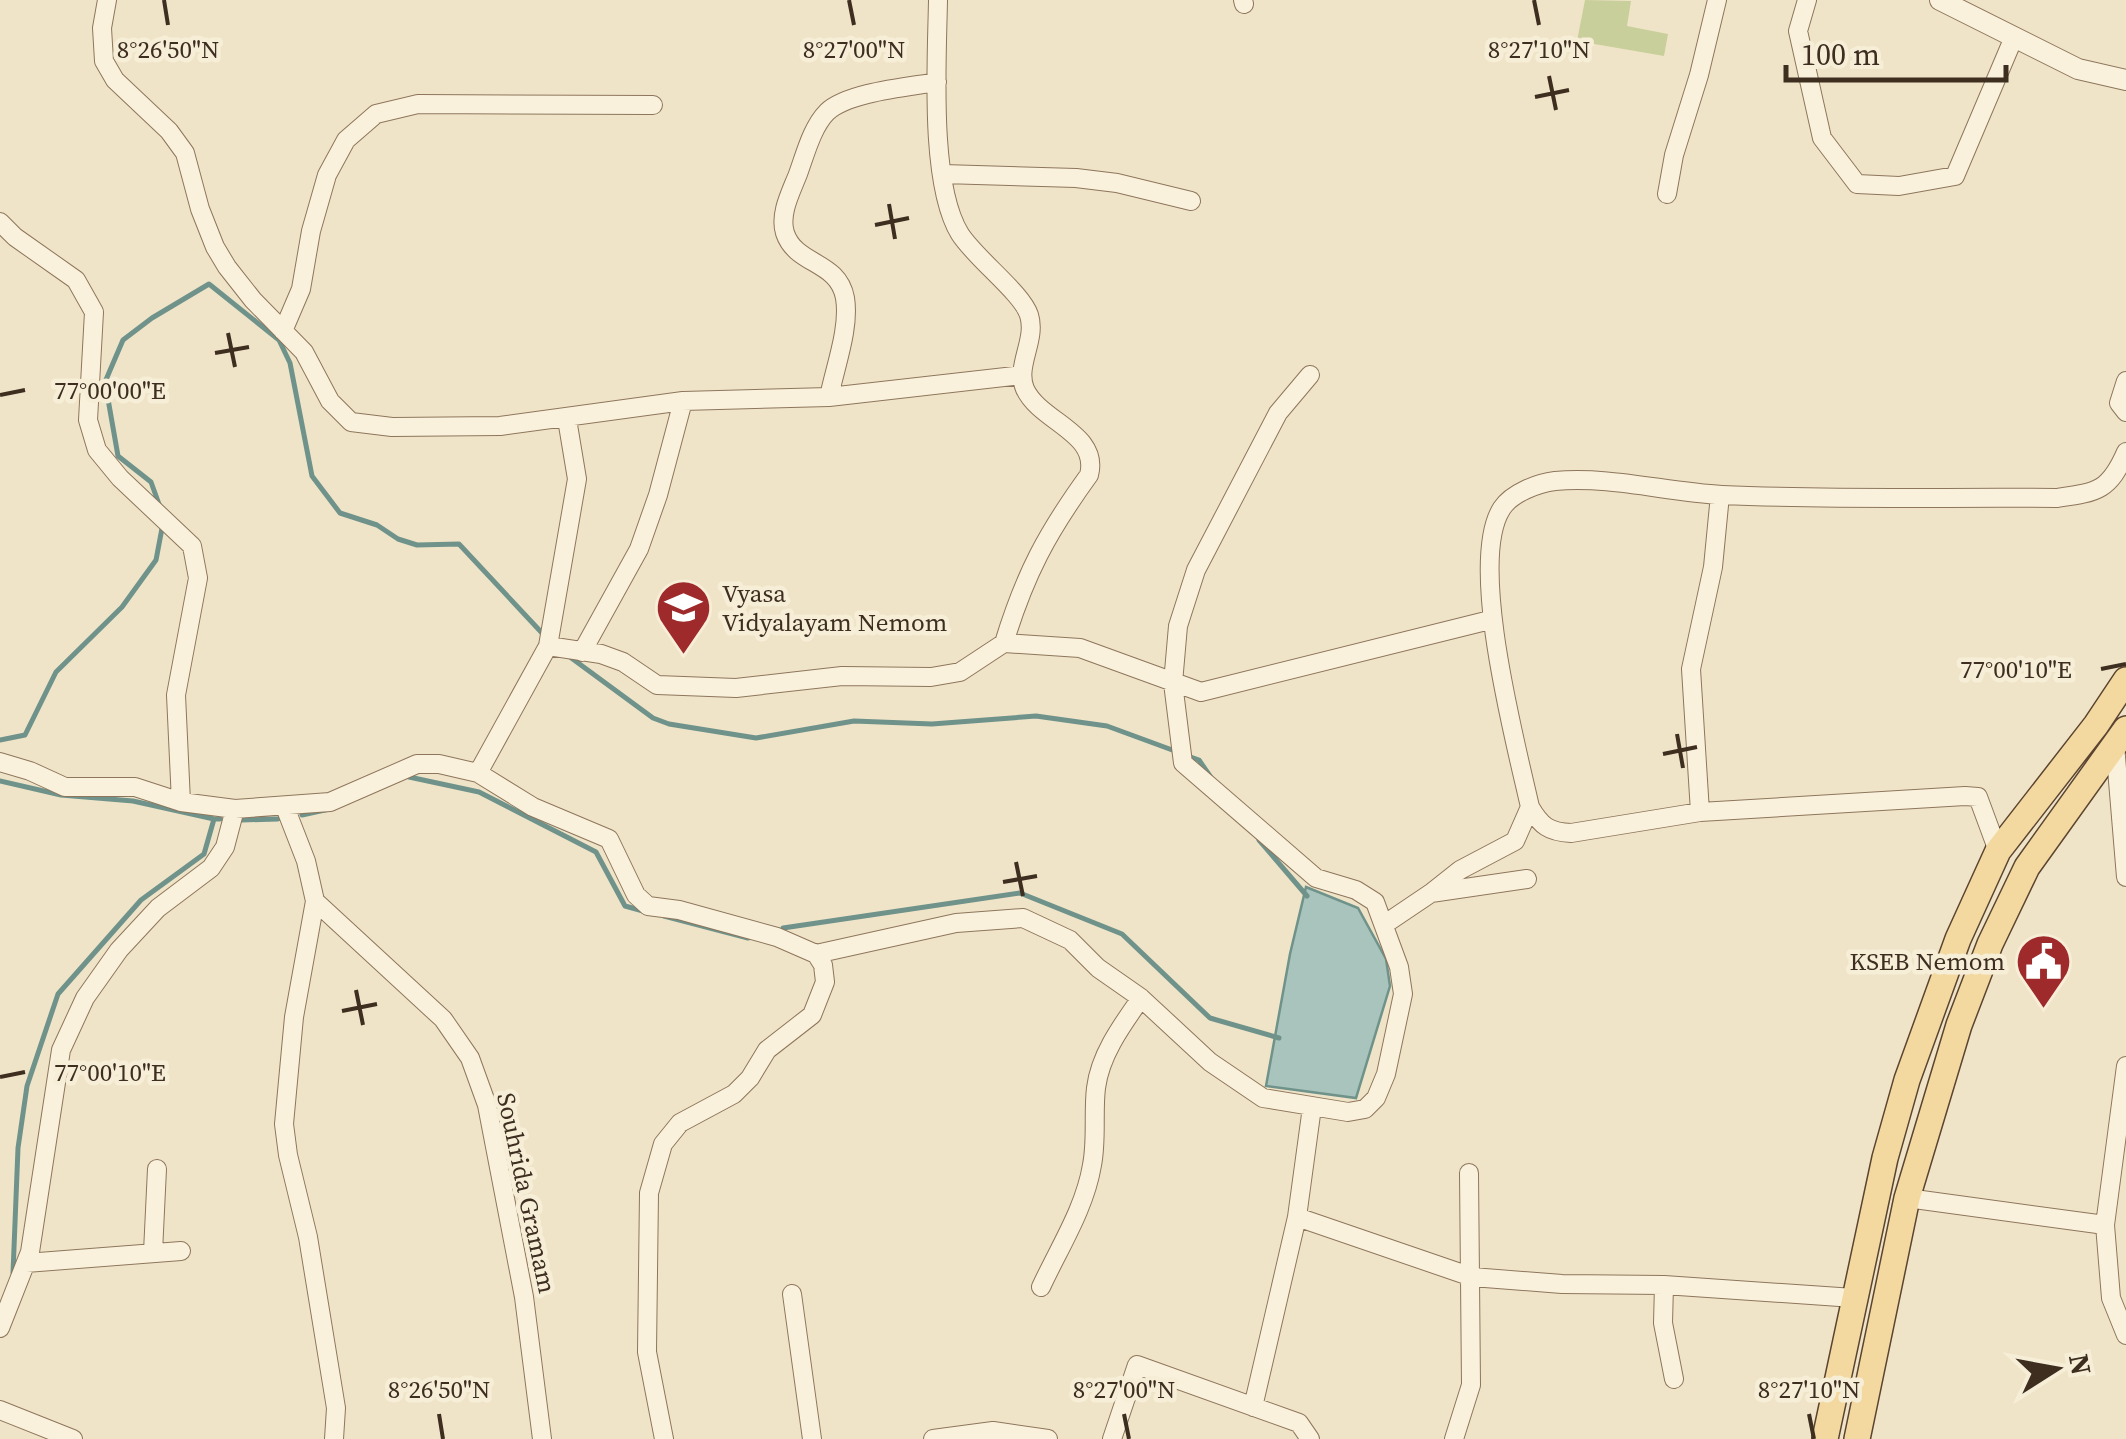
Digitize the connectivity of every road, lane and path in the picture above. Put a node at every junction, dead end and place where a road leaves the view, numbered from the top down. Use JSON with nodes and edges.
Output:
{"nodes":[{"id":1,"x":107,"y":0,"type":"edge"},
{"id":2,"x":938,"y":0,"type":"edge"},
{"id":3,"x":1717,"y":0,"type":"edge"},
{"id":4,"x":1808,"y":0,"type":"edge"},
{"id":5,"x":1951,"y":3,"type":"edge"},
{"id":6,"x":2014,"y":37,"type":"junction"},
{"id":7,"x":2126,"y":80,"type":"edge"},
{"id":8,"x":938,"y":82,"type":"junction"},
{"id":9,"x":653,"y":105,"type":"dead end"},
{"id":10,"x":943,"y":174,"type":"junction"},
{"id":11,"x":1667,"y":194,"type":"dead end"},
{"id":12,"x":1191,"y":201,"type":"dead end"},
{"id":13,"x":0,"y":222,"type":"edge"},
{"id":14,"x":284,"y":331,"type":"junction"},
{"id":15,"x":1022,"y":375,"type":"junction"},
{"id":16,"x":1310,"y":375,"type":"dead end"},
{"id":17,"x":2126,"y":381,"type":"edge"},
{"id":18,"x":828,"y":396,"type":"junction"},
{"id":19,"x":683,"y":401,"type":"junction"},
{"id":20,"x":2126,"y":412,"type":"edge"},
{"id":21,"x":567,"y":419,"type":"junction"},
{"id":22,"x":2126,"y":452,"type":"edge"},
{"id":23,"x":1720,"y":495,"type":"junction"},
{"id":24,"x":1490,"y":620,"type":"junction"},
{"id":25,"x":1004,"y":643,"type":"junction"},
{"id":26,"x":548,"y":646,"type":"junction"},
{"id":27,"x":582,"y":652,"type":"junction"},
{"id":28,"x":2126,"y":680,"type":"edge"},
{"id":29,"x":1172,"y":683,"type":"junction"},
{"id":30,"x":2096,"y":724,"type":"junction"},
{"id":31,"x":2120,"y":737,"type":"edge"},
{"id":32,"x":0,"y":762,"type":"edge"},
{"id":33,"x":478,"y":773,"type":"junction"},
{"id":34,"x":181,"y":802,"type":"junction"},
{"id":35,"x":286,"y":807,"type":"junction"},
{"id":36,"x":1530,"y":807,"type":"junction"},
{"id":37,"x":234,"y":810,"type":"junction"},
{"id":38,"x":1700,"y":812,"type":"junction"},
{"id":39,"x":1998,"y":852,"type":"junction"},
{"id":40,"x":2126,"y":877,"type":"edge"},
{"id":41,"x":1527,"y":879,"type":"dead end"},
{"id":42,"x":1431,"y":893,"type":"junction"},
{"id":43,"x":315,"y":901,"type":"junction"},
{"id":44,"x":1384,"y":924,"type":"junction"},
{"id":45,"x":816,"y":954,"type":"junction"},
{"id":46,"x":1141,"y":998,"type":"junction"},
{"id":47,"x":2126,"y":1066,"type":"edge"},
{"id":48,"x":1312,"y":1107,"type":"junction"},
{"id":49,"x":2124,"y":1110,"type":"edge"},
{"id":50,"x":157,"y":1169,"type":"dead end"},
{"id":51,"x":1469,"y":1174,"type":"dead end"},
{"id":52,"x":1907,"y":1198,"type":"junction"},
{"id":53,"x":1297,"y":1217,"type":"junction"},
{"id":54,"x":2105,"y":1225,"type":"junction"},
{"id":55,"x":153,"y":1252,"type":"junction"},
{"id":56,"x":181,"y":1252,"type":"dead end"},
{"id":57,"x":26,"y":1263,"type":"junction"},
{"id":58,"x":1472,"y":1277,"type":"junction"},
{"id":59,"x":1664,"y":1284,"type":"junction"},
{"id":60,"x":1041,"y":1287,"type":"dead end"},
{"id":61,"x":792,"y":1294,"type":"dead end"},
{"id":62,"x":1854,"y":1298,"type":"junction"},
{"id":63,"x":0,"y":1328,"type":"edge"},
{"id":64,"x":2126,"y":1335,"type":"edge"},
{"id":65,"x":1674,"y":1379,"type":"dead end"},
{"id":66,"x":1253,"y":1407,"type":"junction"},
{"id":67,"x":0,"y":1410,"type":"edge"},
{"id":68,"x":73,"y":1439,"type":"edge"},
{"id":69,"x":334,"y":1439,"type":"edge"},
{"id":70,"x":542,"y":1439,"type":"edge"},
{"id":71,"x":664,"y":1439,"type":"edge"},
{"id":72,"x":812,"y":1439,"type":"edge"},
{"id":73,"x":932,"y":1439,"type":"edge"},
{"id":74,"x":1048,"y":1439,"type":"edge"},
{"id":75,"x":1112,"y":1439,"type":"edge"},
{"id":76,"x":1310,"y":1439,"type":"edge"},
{"id":77,"x":1454,"y":1439,"type":"edge"},
{"id":78,"x":1824,"y":1439,"type":"edge"},
{"id":79,"x":1856,"y":1439,"type":"edge"}],
"edges":[{"from":1,"to":14,"type":"street"},
{"from":2,"to":8,"type":"street"},
{"from":3,"to":11,"type":"street"},
{"from":4,"to":6,"type":"street"},
{"from":5,"to":6,"type":"street"},
{"from":6,"to":7,"type":"street"},
{"from":8,"to":10,"type":"street"},
{"from":8,"to":18,"type":"street"},
{"from":9,"to":14,"type":"street"},
{"from":10,"to":12,"type":"street"},
{"from":10,"to":15,"type":"street"},
{"from":13,"to":34,"type":"street"},
{"from":14,"to":21,"type":"street"},
{"from":15,"to":18,"type":"street"},
{"from":15,"to":25,"type":"street"},
{"from":16,"to":29,"type":"street"},
{"from":17,"to":20,"type":"street"},
{"from":18,"to":19,"type":"street"},
{"from":19,"to":21,"type":"street"},
{"from":19,"to":27,"type":"street"},
{"from":21,"to":26,"type":"street"},
{"from":22,"to":23,"type":"street"},
{"from":23,"to":24,"type":"street"},
{"from":23,"to":38,"type":"street"},
{"from":24,"to":29,"type":"street"},
{"from":24,"to":36,"type":"street"},
{"from":25,"to":27,"type":"street"},
{"from":25,"to":29,"type":"street"},
{"from":26,"to":27,"type":"street"},
{"from":26,"to":33,"type":"street"},
{"from":28,"to":30,"type":"main road"},
{"from":29,"to":44,"type":"street"},
{"from":30,"to":31,"type":"main road"},
{"from":30,"to":39,"type":"main road"},
{"from":31,"to":40,"type":"street"},
{"from":31,"to":52,"type":"main road"},
{"from":32,"to":34,"type":"street"},
{"from":33,"to":35,"type":"street"},
{"from":33,"to":45,"type":"street"},
{"from":34,"to":37,"type":"street"},
{"from":35,"to":37,"type":"street"},
{"from":35,"to":43,"type":"street"},
{"from":36,"to":38,"type":"street"},
{"from":36,"to":42,"type":"street"},
{"from":37,"to":57,"type":"street"},
{"from":38,"to":39,"type":"street"},
{"from":39,"to":62,"type":"main road"},
{"from":41,"to":42,"type":"street"},
{"from":42,"to":44,"type":"street"},
{"from":43,"to":69,"type":"street"},
{"from":43,"to":70,"type":"street","name":"Souhrida Gramam"},
{"from":44,"to":48,"type":"street"},
{"from":45,"to":46,"type":"street"},
{"from":45,"to":71,"type":"street"},
{"from":46,"to":48,"type":"street"},
{"from":46,"to":60,"type":"street"},
{"from":47,"to":49,"type":"street"},
{"from":48,"to":53,"type":"street"},
{"from":49,"to":54,"type":"street"},
{"from":50,"to":55,"type":"street"},
{"from":51,"to":58,"type":"street"},
{"from":52,"to":54,"type":"street"},
{"from":52,"to":79,"type":"main road"},
{"from":53,"to":58,"type":"street"},
{"from":53,"to":66,"type":"street"},
{"from":54,"to":64,"type":"street"},
{"from":55,"to":56,"type":"street"},
{"from":55,"to":57,"type":"street"},
{"from":57,"to":63,"type":"street"},
{"from":58,"to":59,"type":"street"},
{"from":58,"to":77,"type":"street"},
{"from":59,"to":62,"type":"street"},
{"from":59,"to":65,"type":"street"},
{"from":61,"to":72,"type":"street"},
{"from":62,"to":78,"type":"main road"},
{"from":66,"to":75,"type":"street"},
{"from":66,"to":76,"type":"street"},
{"from":67,"to":68,"type":"street"},
{"from":73,"to":74,"type":"street"}]}
